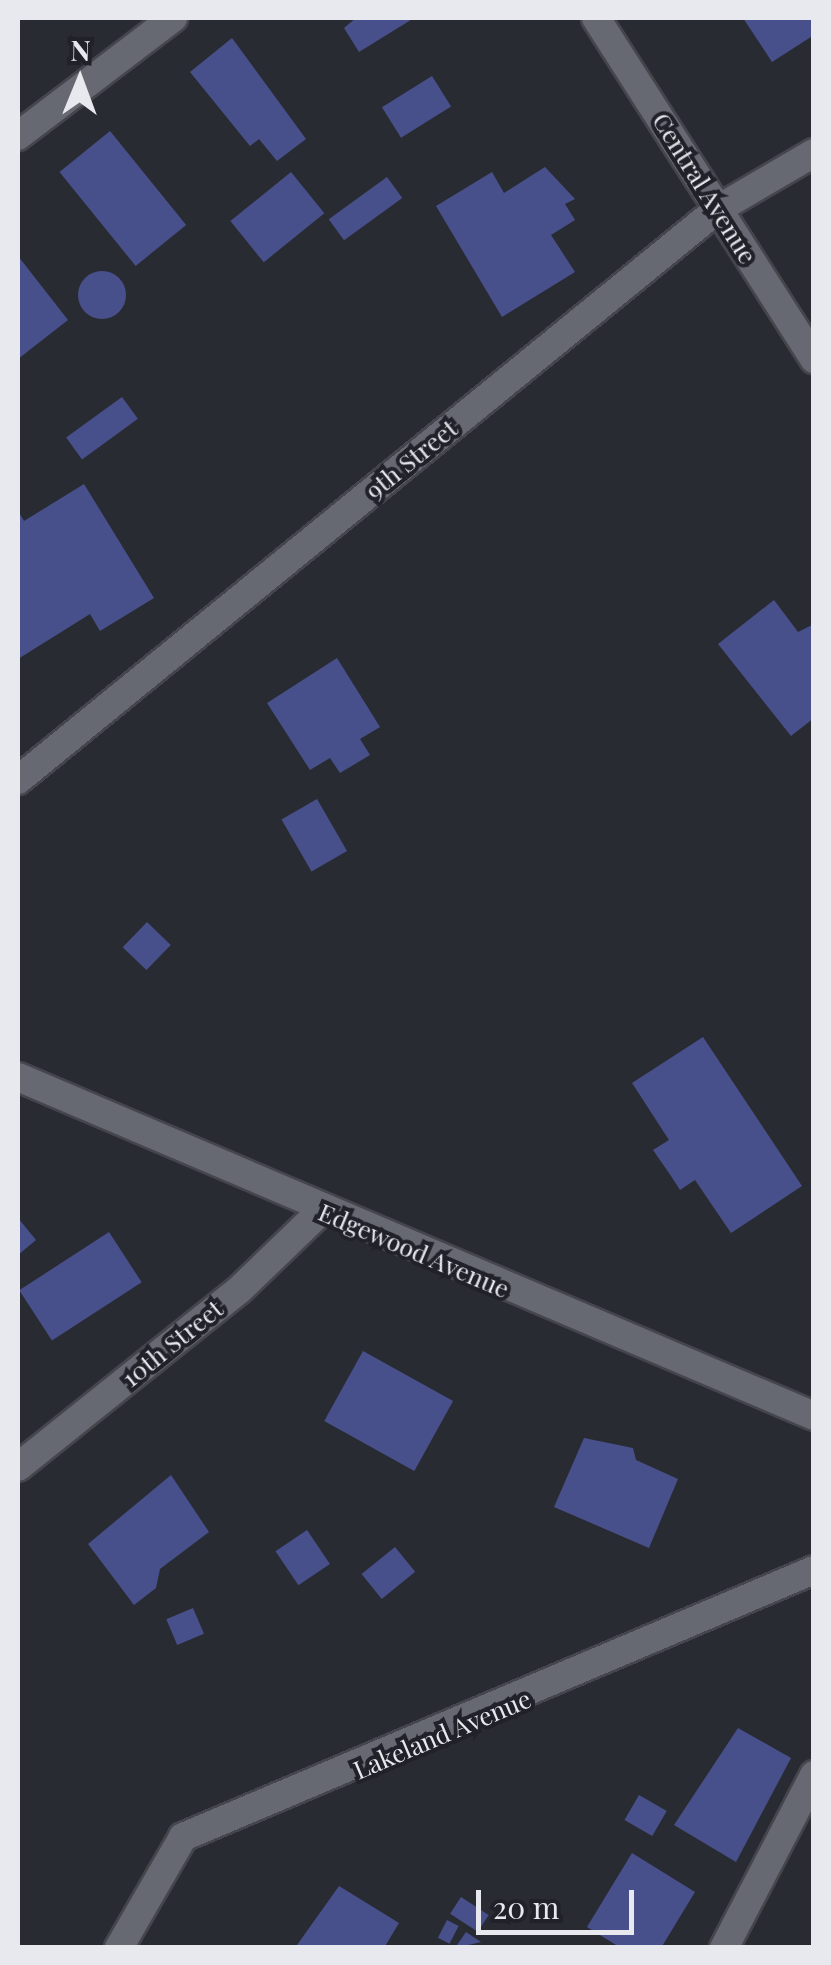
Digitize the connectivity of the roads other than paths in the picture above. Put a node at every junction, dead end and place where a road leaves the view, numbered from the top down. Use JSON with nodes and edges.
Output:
{"nodes":[{"id":1,"x":174,"y":18,"type":"edge"},
{"id":2,"x":596,"y":18,"type":"edge"},
{"id":3,"x":18,"y":136,"type":"edge"},
{"id":4,"x":814,"y":153,"type":"edge"},
{"id":5,"x":718,"y":209,"type":"junction"},
{"id":6,"x":814,"y":360,"type":"edge"},
{"id":7,"x":18,"y":780,"type":"edge"},
{"id":8,"x":18,"y":1078,"type":"edge"},
{"id":9,"x":320,"y":1212,"type":"junction"},
{"id":10,"x":814,"y":1416,"type":"edge"},
{"id":11,"x":18,"y":1467,"type":"edge"},
{"id":12,"x":814,"y":1570,"type":"edge"},
{"id":13,"x":814,"y":1775,"type":"edge"},
{"id":14,"x":119,"y":1948,"type":"edge"},
{"id":15,"x":724,"y":1948,"type":"edge"}],
"edges":[{"from":1,"to":3,"type":"street"},
{"from":2,"to":5,"type":"street","name":"Central Avenue"},
{"from":4,"to":5,"type":"street","name":"9th Street"},
{"from":5,"to":6,"type":"street","name":"Central Avenue"},
{"from":5,"to":7,"type":"street","name":"9th Street"},
{"from":8,"to":9,"type":"street","name":"Edgewood Avenue"},
{"from":9,"to":10,"type":"street","name":"Edgewood Avenue"},
{"from":9,"to":11,"type":"street","name":"10th Street"},
{"from":12,"to":14,"type":"street","name":"Lakeland Avenue"},
{"from":13,"to":15,"type":"street"}]}
